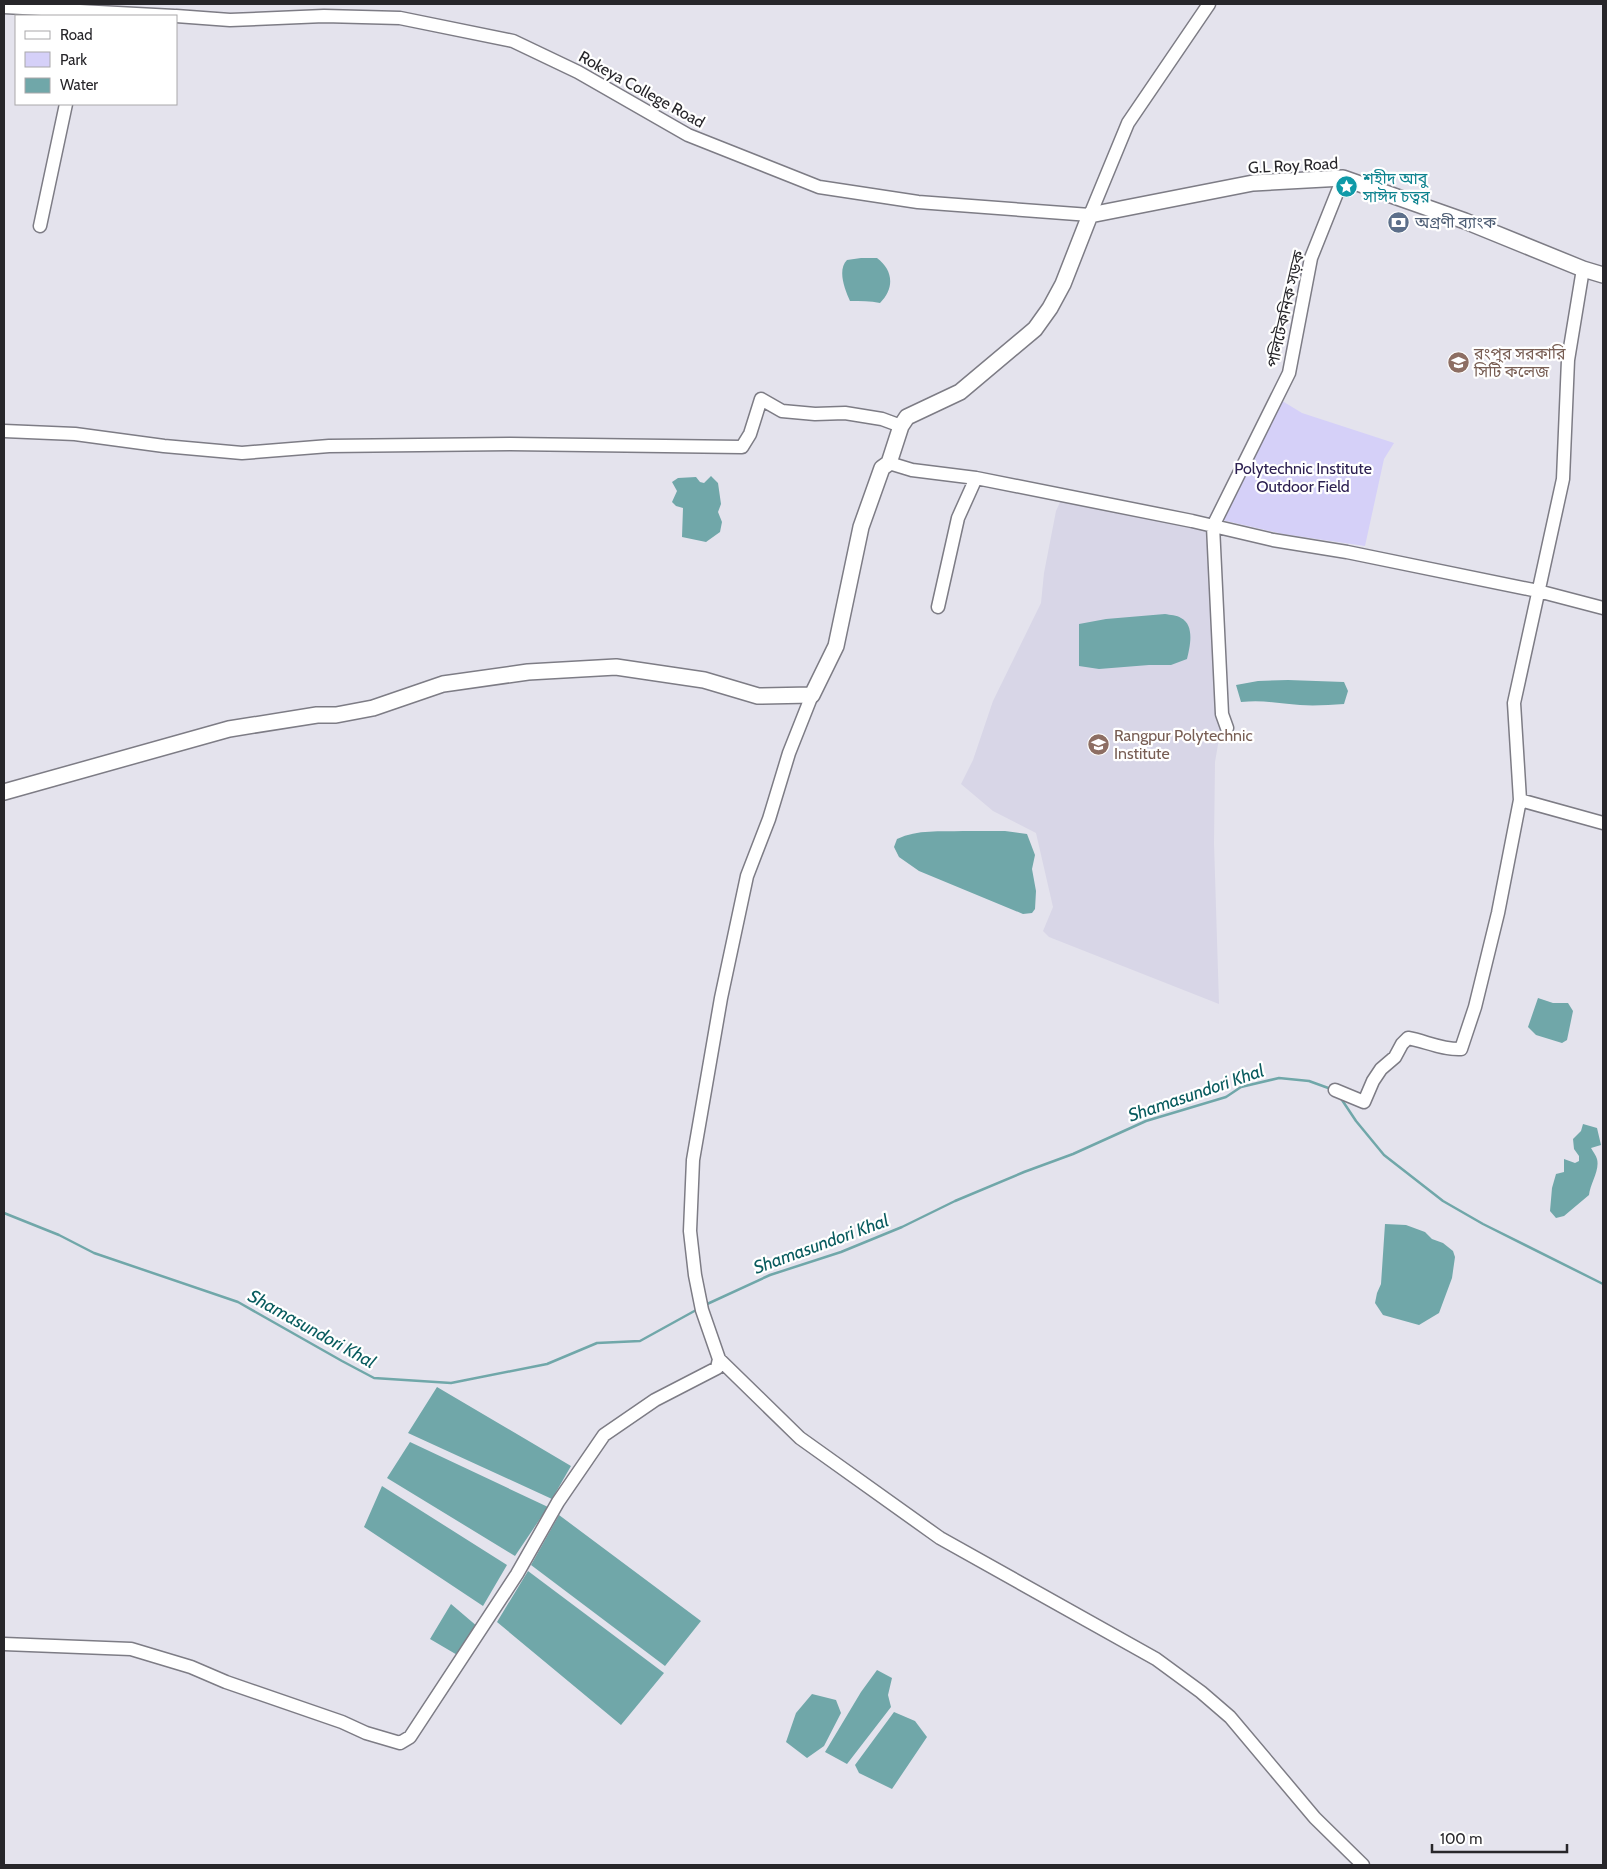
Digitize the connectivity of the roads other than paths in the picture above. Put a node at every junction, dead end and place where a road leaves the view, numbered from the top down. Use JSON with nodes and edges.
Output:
{"nodes":[{"id":1,"x":1209,"y":4,"type":"edge"},
{"id":2,"x":4,"y":7,"type":"edge"},
{"id":3,"x":84,"y":10,"type":"edge"},
{"id":4,"x":160,"y":15,"type":"edge"},
{"id":5,"x":178,"y":16,"type":"edge"},
{"id":6,"x":66,"y":105,"type":"edge"},
{"id":7,"x":1343,"y":178,"type":"junction"},
{"id":8,"x":1090,"y":215,"type":"junction"},
{"id":9,"x":40,"y":226,"type":"dead end"},
{"id":10,"x":1583,"y":269,"type":"junction"},
{"id":11,"x":1603,"y":276,"type":"edge"},
{"id":12,"x":901,"y":426,"type":"junction"},
{"id":13,"x":4,"y":431,"type":"edge"},
{"id":14,"x":889,"y":463,"type":"junction"},
{"id":15,"x":976,"y":478,"type":"junction"},
{"id":16,"x":1213,"y":526,"type":"junction"},
{"id":17,"x":1538,"y":590,"type":"junction"},
{"id":18,"x":938,"y":607,"type":"dead end"},
{"id":19,"x":1603,"y":608,"type":"edge"},
{"id":20,"x":812,"y":695,"type":"junction"},
{"id":21,"x":1227,"y":728,"type":"dead end"},
{"id":22,"x":4,"y":792,"type":"edge"},
{"id":23,"x":1520,"y":800,"type":"junction"},
{"id":24,"x":1603,"y":822,"type":"edge"},
{"id":25,"x":1335,"y":1090,"type":"dead end"},
{"id":26,"x":719,"y":1359,"type":"junction"},
{"id":27,"x":4,"y":1644,"type":"edge"},
{"id":28,"x":1363,"y":1865,"type":"edge"}],
"edges":[{"from":1,"to":8,"type":"street"},
{"from":2,"to":3,"type":"street","name":"Rokeya College Road"},
{"from":3,"to":4,"type":"street","name":"Rokeya College Road"},
{"from":5,"to":8,"type":"street","name":"Rokeya College Road"},
{"from":6,"to":9,"type":"street"},
{"from":7,"to":8,"type":"main road","name":"G.L Roy Road"},
{"from":7,"to":10,"type":"main road","name":"G.L Roy Road"},
{"from":7,"to":16,"type":"street","name":"পলিটেকনিক সড়ক"},
{"from":8,"to":12,"type":"main road"},
{"from":10,"to":11,"type":"main road","name":"G.L Roy Road"},
{"from":10,"to":17,"type":"street"},
{"from":12,"to":13,"type":"street"},
{"from":12,"to":14,"type":"main road"},
{"from":14,"to":15,"type":"street"},
{"from":14,"to":20,"type":"main road"},
{"from":15,"to":16,"type":"street"},
{"from":15,"to":18,"type":"street"},
{"from":16,"to":17,"type":"street"},
{"from":16,"to":21,"type":"street"},
{"from":17,"to":19,"type":"street"},
{"from":17,"to":23,"type":"street"},
{"from":20,"to":22,"type":"main road"},
{"from":20,"to":26,"type":"street"},
{"from":23,"to":24,"type":"street"},
{"from":23,"to":25,"type":"street"},
{"from":26,"to":27,"type":"street"},
{"from":26,"to":28,"type":"street"}]}
